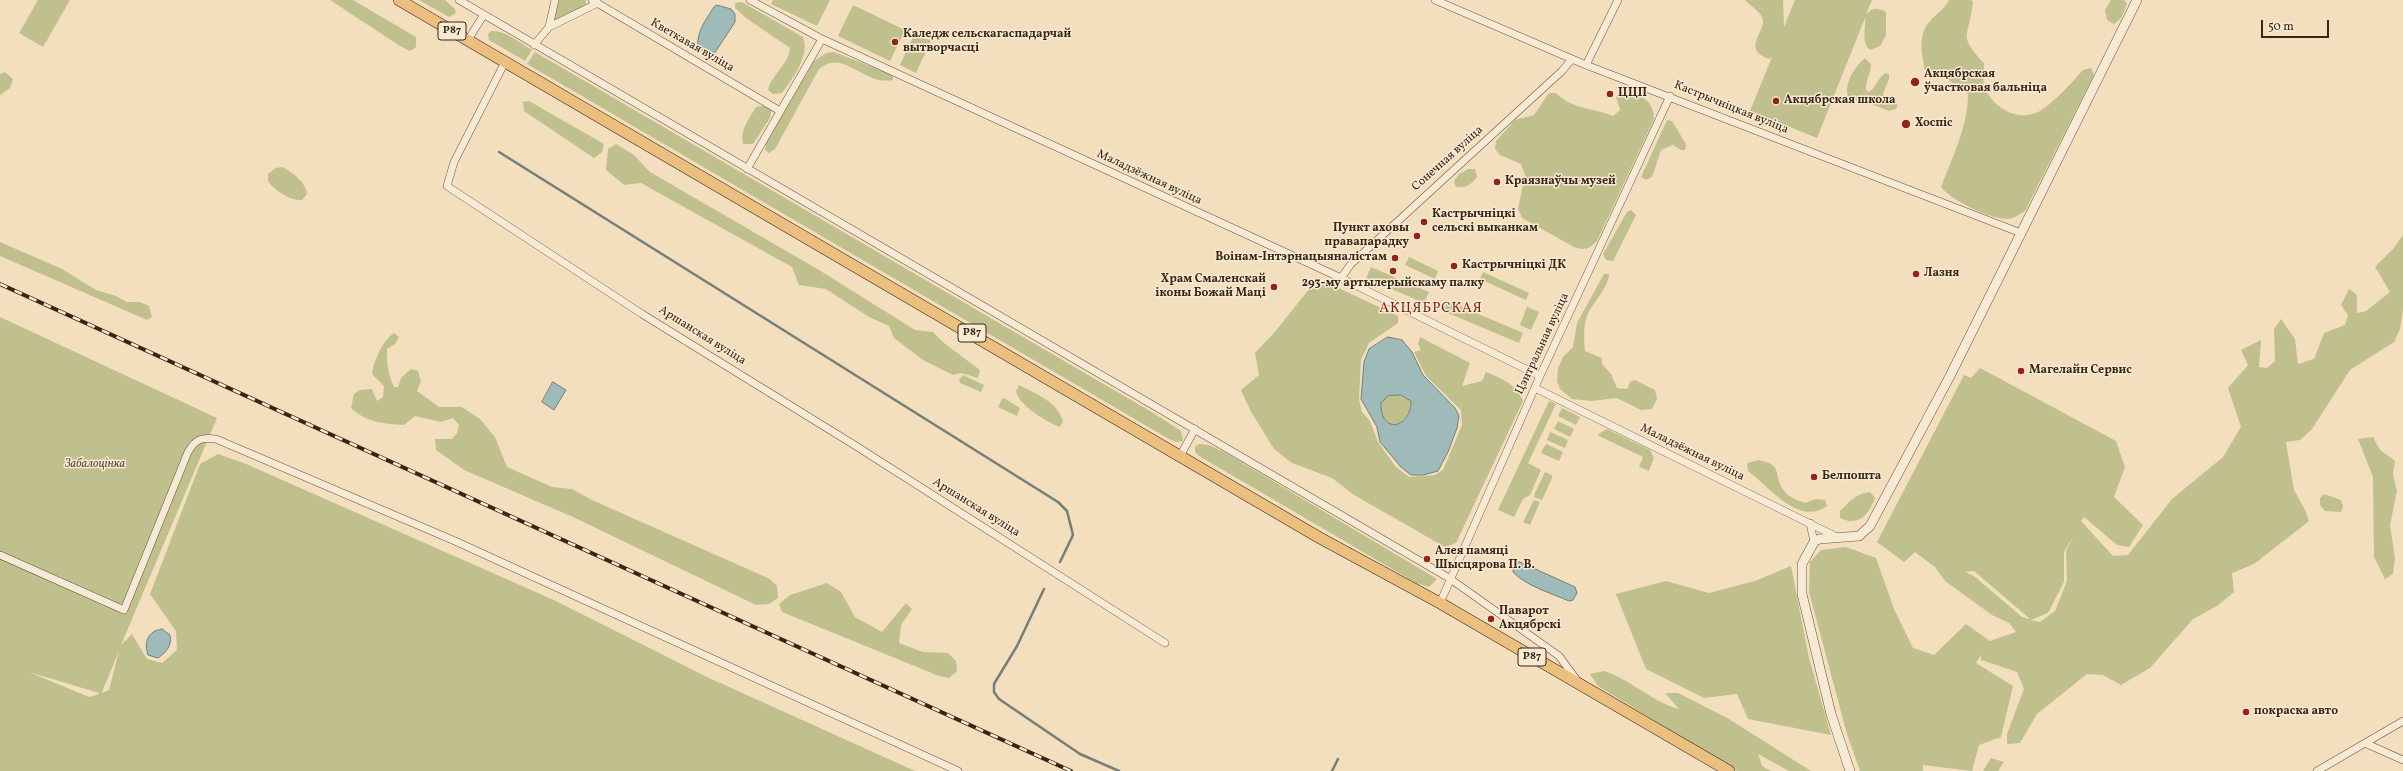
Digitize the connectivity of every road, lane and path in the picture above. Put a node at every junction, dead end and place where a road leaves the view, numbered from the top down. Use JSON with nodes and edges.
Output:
{"nodes":[{"id":1,"x":399,"y":0,"type":"edge"},
{"id":2,"x":459,"y":0,"type":"edge"},
{"id":3,"x":555,"y":0,"type":"edge"},
{"id":4,"x":750,"y":0,"type":"edge"},
{"id":5,"x":1435,"y":0,"type":"edge"},
{"id":6,"x":1618,"y":0,"type":"edge"},
{"id":7,"x":2137,"y":0,"type":"edge"},
{"id":8,"x":595,"y":2,"type":"edge"},
{"id":9,"x":483,"y":16,"type":"junction"},
{"id":10,"x":549,"y":27,"type":"junction"},
{"id":11,"x":822,"y":38,"type":"junction"},
{"id":12,"x":468,"y":40,"type":"junction"},
{"id":13,"x":534,"y":46,"type":"junction"},
{"id":14,"x":1572,"y":59,"type":"junction"},
{"id":15,"x":505,"y":62,"type":"junction"},
{"id":16,"x":1586,"y":65,"type":"junction"},
{"id":17,"x":1670,"y":96,"type":"junction"},
{"id":18,"x":780,"y":111,"type":"junction"},
{"id":19,"x":747,"y":169,"type":"junction"},
{"id":20,"x":2020,"y":233,"type":"junction"},
{"id":21,"x":1341,"y":278,"type":"junction"},
{"id":22,"x":1540,"y":376,"type":"junction"},
{"id":23,"x":1535,"y":388,"type":"junction"},
{"id":24,"x":1195,"y":429,"type":"junction"},
{"id":25,"x":1180,"y":456,"type":"junction"},
{"id":26,"x":1810,"y":523,"type":"junction"},
{"id":27,"x":1839,"y":538,"type":"junction"},
{"id":28,"x":1814,"y":542,"type":"junction"},
{"id":29,"x":0,"y":556,"type":"edge"},
{"id":30,"x":1449,"y":578,"type":"junction"},
{"id":31,"x":1440,"y":603,"type":"junction"},
{"id":32,"x":1165,"y":643,"type":"dead end"},
{"id":33,"x":1578,"y":683,"type":"junction"},
{"id":34,"x":2403,"y":721,"type":"edge"},
{"id":35,"x":2367,"y":744,"type":"junction"},
{"id":36,"x":2403,"y":760,"type":"edge"},
{"id":37,"x":958,"y":771,"type":"edge"},
{"id":38,"x":1729,"y":771,"type":"edge"},
{"id":39,"x":1850,"y":771,"type":"edge"},
{"id":40,"x":2317,"y":771,"type":"edge"}],
"edges":[{"from":1,"to":12,"type":"main road","number":"Р87"},
{"from":2,"to":9,"type":"street"},
{"from":3,"to":10,"type":"street"},
{"from":4,"to":11,"type":"street","name":"Маладзёжная вуліца"},
{"from":5,"to":14,"type":"street","name":"Кастрычніцкая вуліца"},
{"from":6,"to":16,"type":"street"},
{"from":7,"to":20,"type":"street"},
{"from":8,"to":10,"type":"street"},
{"from":8,"to":18,"type":"street","name":"Кветкавая вуліца"},
{"from":9,"to":12,"type":"street"},
{"from":9,"to":13,"type":"street"},
{"from":10,"to":13,"type":"street"},
{"from":11,"to":18,"type":"street"},
{"from":11,"to":21,"type":"street","name":"Маладзёжная вуліца"},
{"from":12,"to":15,"type":"main road","number":"Р87"},
{"from":13,"to":19,"type":"street"},
{"from":14,"to":16,"type":"street","name":"Кастрычніцкая вуліца"},
{"from":14,"to":21,"type":"street","name":"Сонечная вуліца"},
{"from":15,"to":25,"type":"main road","number":"Р87"},
{"from":15,"to":32,"type":"street","name":"Аршанская вуліца"},
{"from":16,"to":17,"type":"street","name":"Кастрычніцкая вуліца"},
{"from":17,"to":20,"type":"street","name":"Кастрычніцкая вуліца"},
{"from":17,"to":22,"type":"street","name":"Цэнтральная вуліца"},
{"from":18,"to":19,"type":"street"},
{"from":19,"to":24,"type":"street"},
{"from":20,"to":27,"type":"street"},
{"from":21,"to":22,"type":"street","name":"Маладзёжная вуліца"},
{"from":22,"to":23,"type":"street","name":"Цэнтральная вуліца"},
{"from":23,"to":26,"type":"street","name":"Маладзёжная вуліца"},
{"from":23,"to":30,"type":"street","name":"Цэнтральная вуліца"},
{"from":24,"to":25,"type":"street"},
{"from":24,"to":30,"type":"street"},
{"from":25,"to":31,"type":"main road","number":"Р87"},
{"from":26,"to":27,"type":"street","name":"Маладзёжная вуліца"},
{"from":26,"to":28,"type":"street"},
{"from":27,"to":28,"type":"street"},
{"from":28,"to":39,"type":"street"},
{"from":29,"to":37,"type":"street"},
{"from":30,"to":31,"type":"street","name":"Цэнтральная вуліца"},
{"from":30,"to":33,"type":"street"},
{"from":31,"to":33,"type":"main road","number":"Р87"},
{"from":33,"to":38,"type":"main road","number":"Р87"},
{"from":34,"to":35,"type":"street"},
{"from":35,"to":36,"type":"street"},
{"from":35,"to":40,"type":"street"}]}
